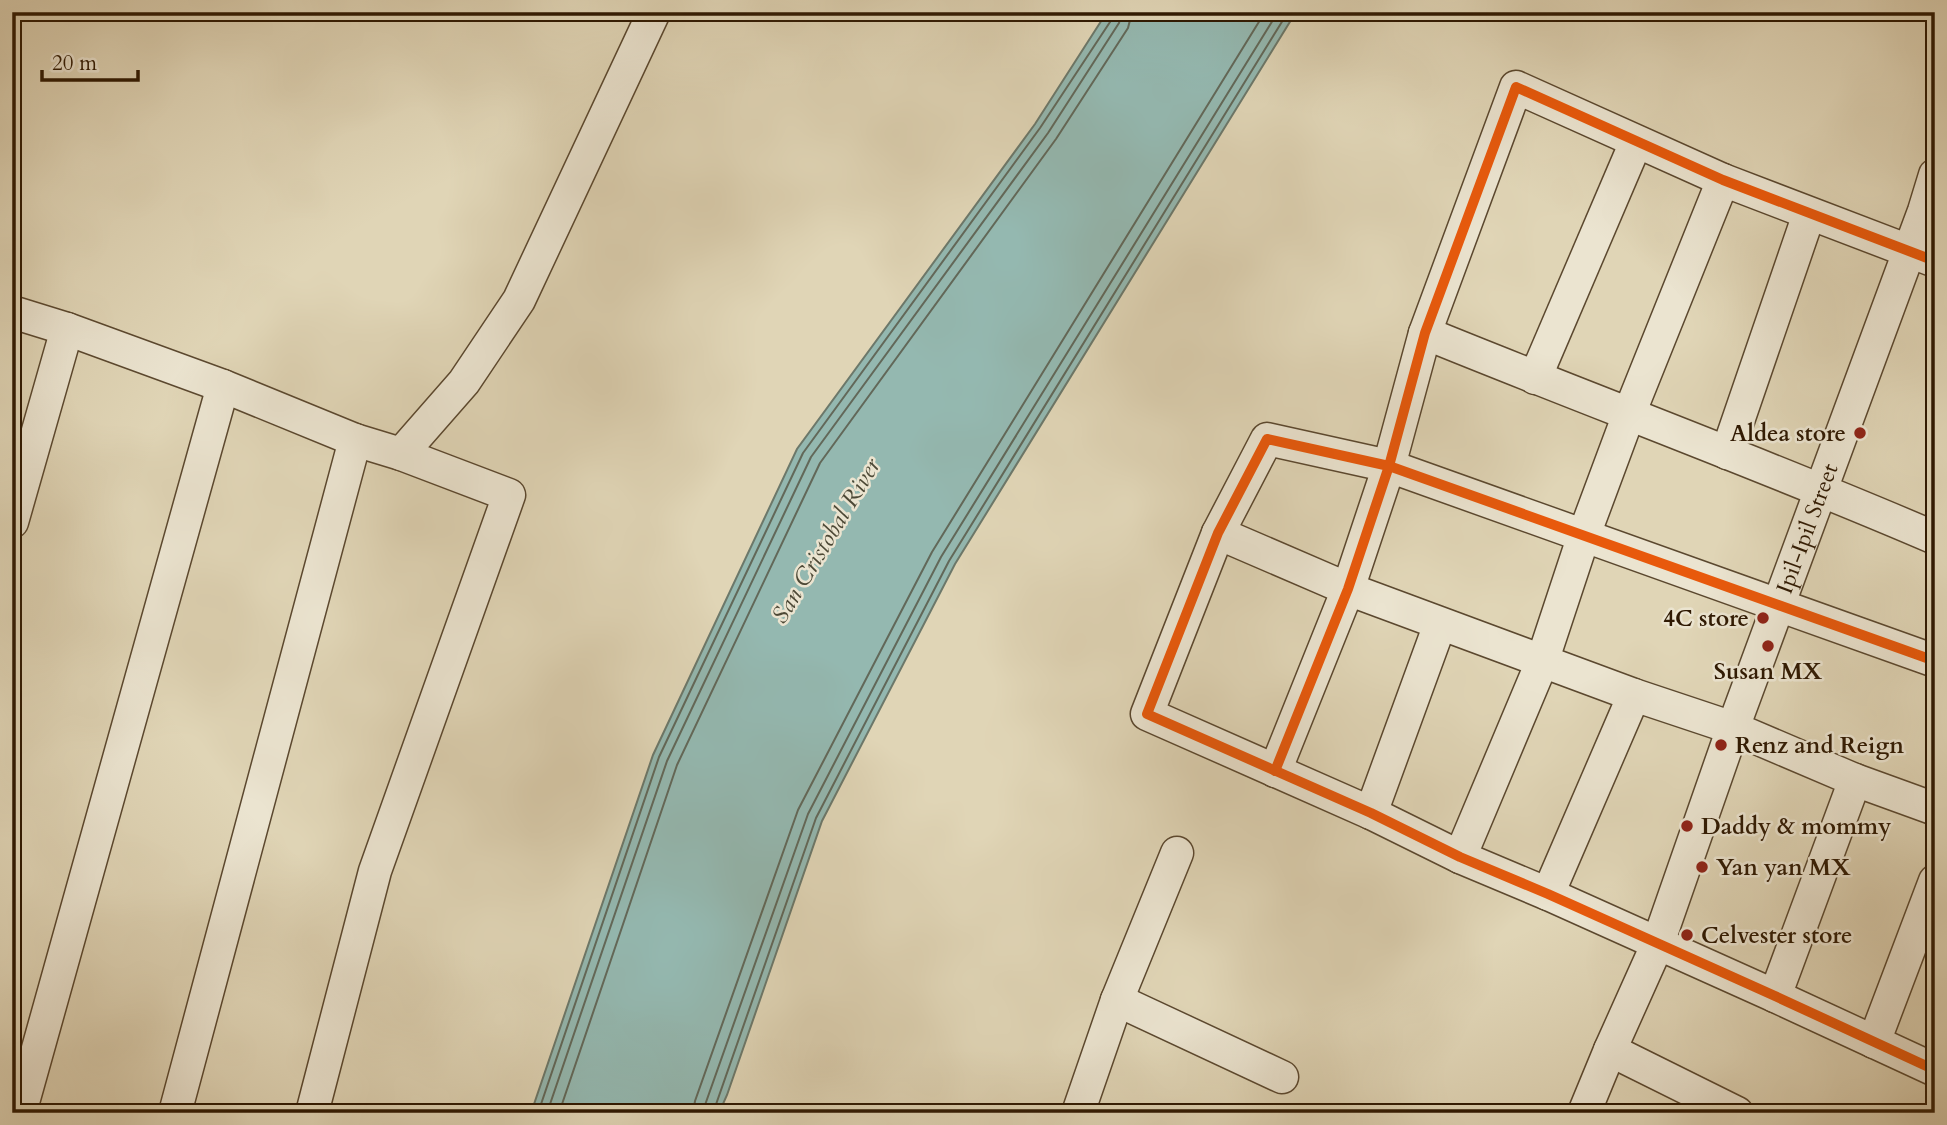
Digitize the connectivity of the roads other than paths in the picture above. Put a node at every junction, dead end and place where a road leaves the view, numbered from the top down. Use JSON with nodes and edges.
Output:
{"nodes":[{"id":1,"x":653,"y":12,"type":"edge"},
{"id":2,"x":1636,"y":142,"type":"junction"},
{"id":3,"x":1935,"y":175,"type":"edge"},
{"id":4,"x":1723,"y":180,"type":"junction"},
{"id":5,"x":1809,"y":214,"type":"junction"},
{"id":6,"x":1922,"y":255,"type":"edge"},
{"id":7,"x":12,"y":312,"type":"edge"},
{"id":8,"x":67,"y":329,"type":"junction"},
{"id":9,"x":1425,"y":333,"type":"junction"},
{"id":10,"x":1535,"y":378,"type":"junction"},
{"id":11,"x":223,"y":386,"type":"junction"},
{"id":12,"x":1629,"y":414,"type":"junction"},
{"id":13,"x":355,"y":440,"type":"junction"},
{"id":14,"x":1727,"y":453,"type":"junction"},
{"id":15,"x":401,"y":454,"type":"junction"},
{"id":16,"x":1389,"y":466,"type":"junction"},
{"id":17,"x":1821,"y":489,"type":"junction"},
{"id":18,"x":12,"y":522,"type":"edge"},
{"id":19,"x":1218,"y":533,"type":"junction"},
{"id":20,"x":1584,"y":535,"type":"junction"},
{"id":21,"x":1935,"y":538,"type":"edge"},
{"id":22,"x":1348,"y":589,"type":"junction"},
{"id":23,"x":1779,"y":604,"type":"junction"},
{"id":24,"x":1440,"y":624,"type":"junction"},
{"id":25,"x":1935,"y":661,"type":"edge"},
{"id":26,"x":1542,"y":662,"type":"junction"},
{"id":27,"x":1634,"y":695,"type":"junction"},
{"id":28,"x":1733,"y":728,"type":"junction"},
{"id":29,"x":1275,"y":771,"type":"junction"},
{"id":30,"x":1855,"y":780,"type":"junction"},
{"id":31,"x":1935,"y":809,"type":"edge"},
{"id":32,"x":1371,"y":813,"type":"junction"},
{"id":33,"x":1177,"y":853,"type":"dead end"},
{"id":34,"x":1460,"y":857,"type":"junction"},
{"id":35,"x":1935,"y":881,"type":"edge"},
{"id":36,"x":1548,"y":894,"type":"junction"},
{"id":37,"x":1658,"y":943,"type":"junction"},
{"id":38,"x":1775,"y":996,"type":"junction"},
{"id":39,"x":1117,"y":1000,"type":"junction"},
{"id":40,"x":1874,"y":1042,"type":"junction"},
{"id":41,"x":1610,"y":1050,"type":"junction"},
{"id":42,"x":1935,"y":1070,"type":"edge"},
{"id":43,"x":1282,"y":1077,"type":"dead end"},
{"id":44,"x":20,"y":1113,"type":"edge"},
{"id":45,"x":175,"y":1113,"type":"edge"},
{"id":46,"x":312,"y":1113,"type":"edge"},
{"id":47,"x":1077,"y":1113,"type":"edge"},
{"id":48,"x":1584,"y":1113,"type":"edge"},
{"id":49,"x":1737,"y":1113,"type":"edge"}],
"edges":[{"from":1,"to":15,"type":"street"},
{"from":2,"to":4,"type":"street"},
{"from":2,"to":9,"type":"street"},
{"from":2,"to":10,"type":"street"},
{"from":3,"to":6,"type":"street","name":"Ipil-Ipil Street"},
{"from":4,"to":5,"type":"street"},
{"from":4,"to":12,"type":"street"},
{"from":5,"to":6,"type":"street"},
{"from":5,"to":14,"type":"street"},
{"from":6,"to":17,"type":"street","name":"Ipil-Ipil Street"},
{"from":7,"to":8,"type":"street"},
{"from":8,"to":11,"type":"street"},
{"from":8,"to":18,"type":"street"},
{"from":9,"to":10,"type":"street"},
{"from":9,"to":16,"type":"street"},
{"from":10,"to":12,"type":"street"},
{"from":11,"to":13,"type":"street"},
{"from":11,"to":44,"type":"street"},
{"from":12,"to":14,"type":"street"},
{"from":12,"to":20,"type":"street"},
{"from":13,"to":15,"type":"street"},
{"from":13,"to":45,"type":"street"},
{"from":14,"to":17,"type":"street"},
{"from":15,"to":46,"type":"street"},
{"from":16,"to":19,"type":"street"},
{"from":16,"to":20,"type":"street"},
{"from":16,"to":22,"type":"street"},
{"from":17,"to":21,"type":"street"},
{"from":17,"to":23,"type":"street","name":"Ipil-Ipil Street"},
{"from":19,"to":22,"type":"street"},
{"from":19,"to":29,"type":"street"},
{"from":20,"to":23,"type":"street"},
{"from":20,"to":26,"type":"street"},
{"from":22,"to":24,"type":"street"},
{"from":22,"to":29,"type":"street"},
{"from":23,"to":25,"type":"street"},
{"from":23,"to":28,"type":"street","name":"Ipil-Ipil Street"},
{"from":24,"to":26,"type":"street"},
{"from":24,"to":32,"type":"street"},
{"from":26,"to":27,"type":"street"},
{"from":26,"to":34,"type":"street"},
{"from":27,"to":28,"type":"street"},
{"from":27,"to":36,"type":"street"},
{"from":28,"to":30,"type":"street"},
{"from":28,"to":37,"type":"street","name":"Ipil-Ipil Street"},
{"from":29,"to":32,"type":"street"},
{"from":30,"to":31,"type":"street"},
{"from":30,"to":38,"type":"street"},
{"from":32,"to":34,"type":"street"},
{"from":33,"to":39,"type":"street"},
{"from":34,"to":36,"type":"street"},
{"from":35,"to":40,"type":"street"},
{"from":36,"to":37,"type":"street"},
{"from":37,"to":38,"type":"street"},
{"from":37,"to":41,"type":"street","name":"Ipil-Ipil Street"},
{"from":38,"to":40,"type":"street"},
{"from":39,"to":43,"type":"street"},
{"from":39,"to":47,"type":"street"},
{"from":40,"to":42,"type":"street"},
{"from":41,"to":48,"type":"street","name":"Ipil-Ipil Street"},
{"from":41,"to":49,"type":"street"}]}
